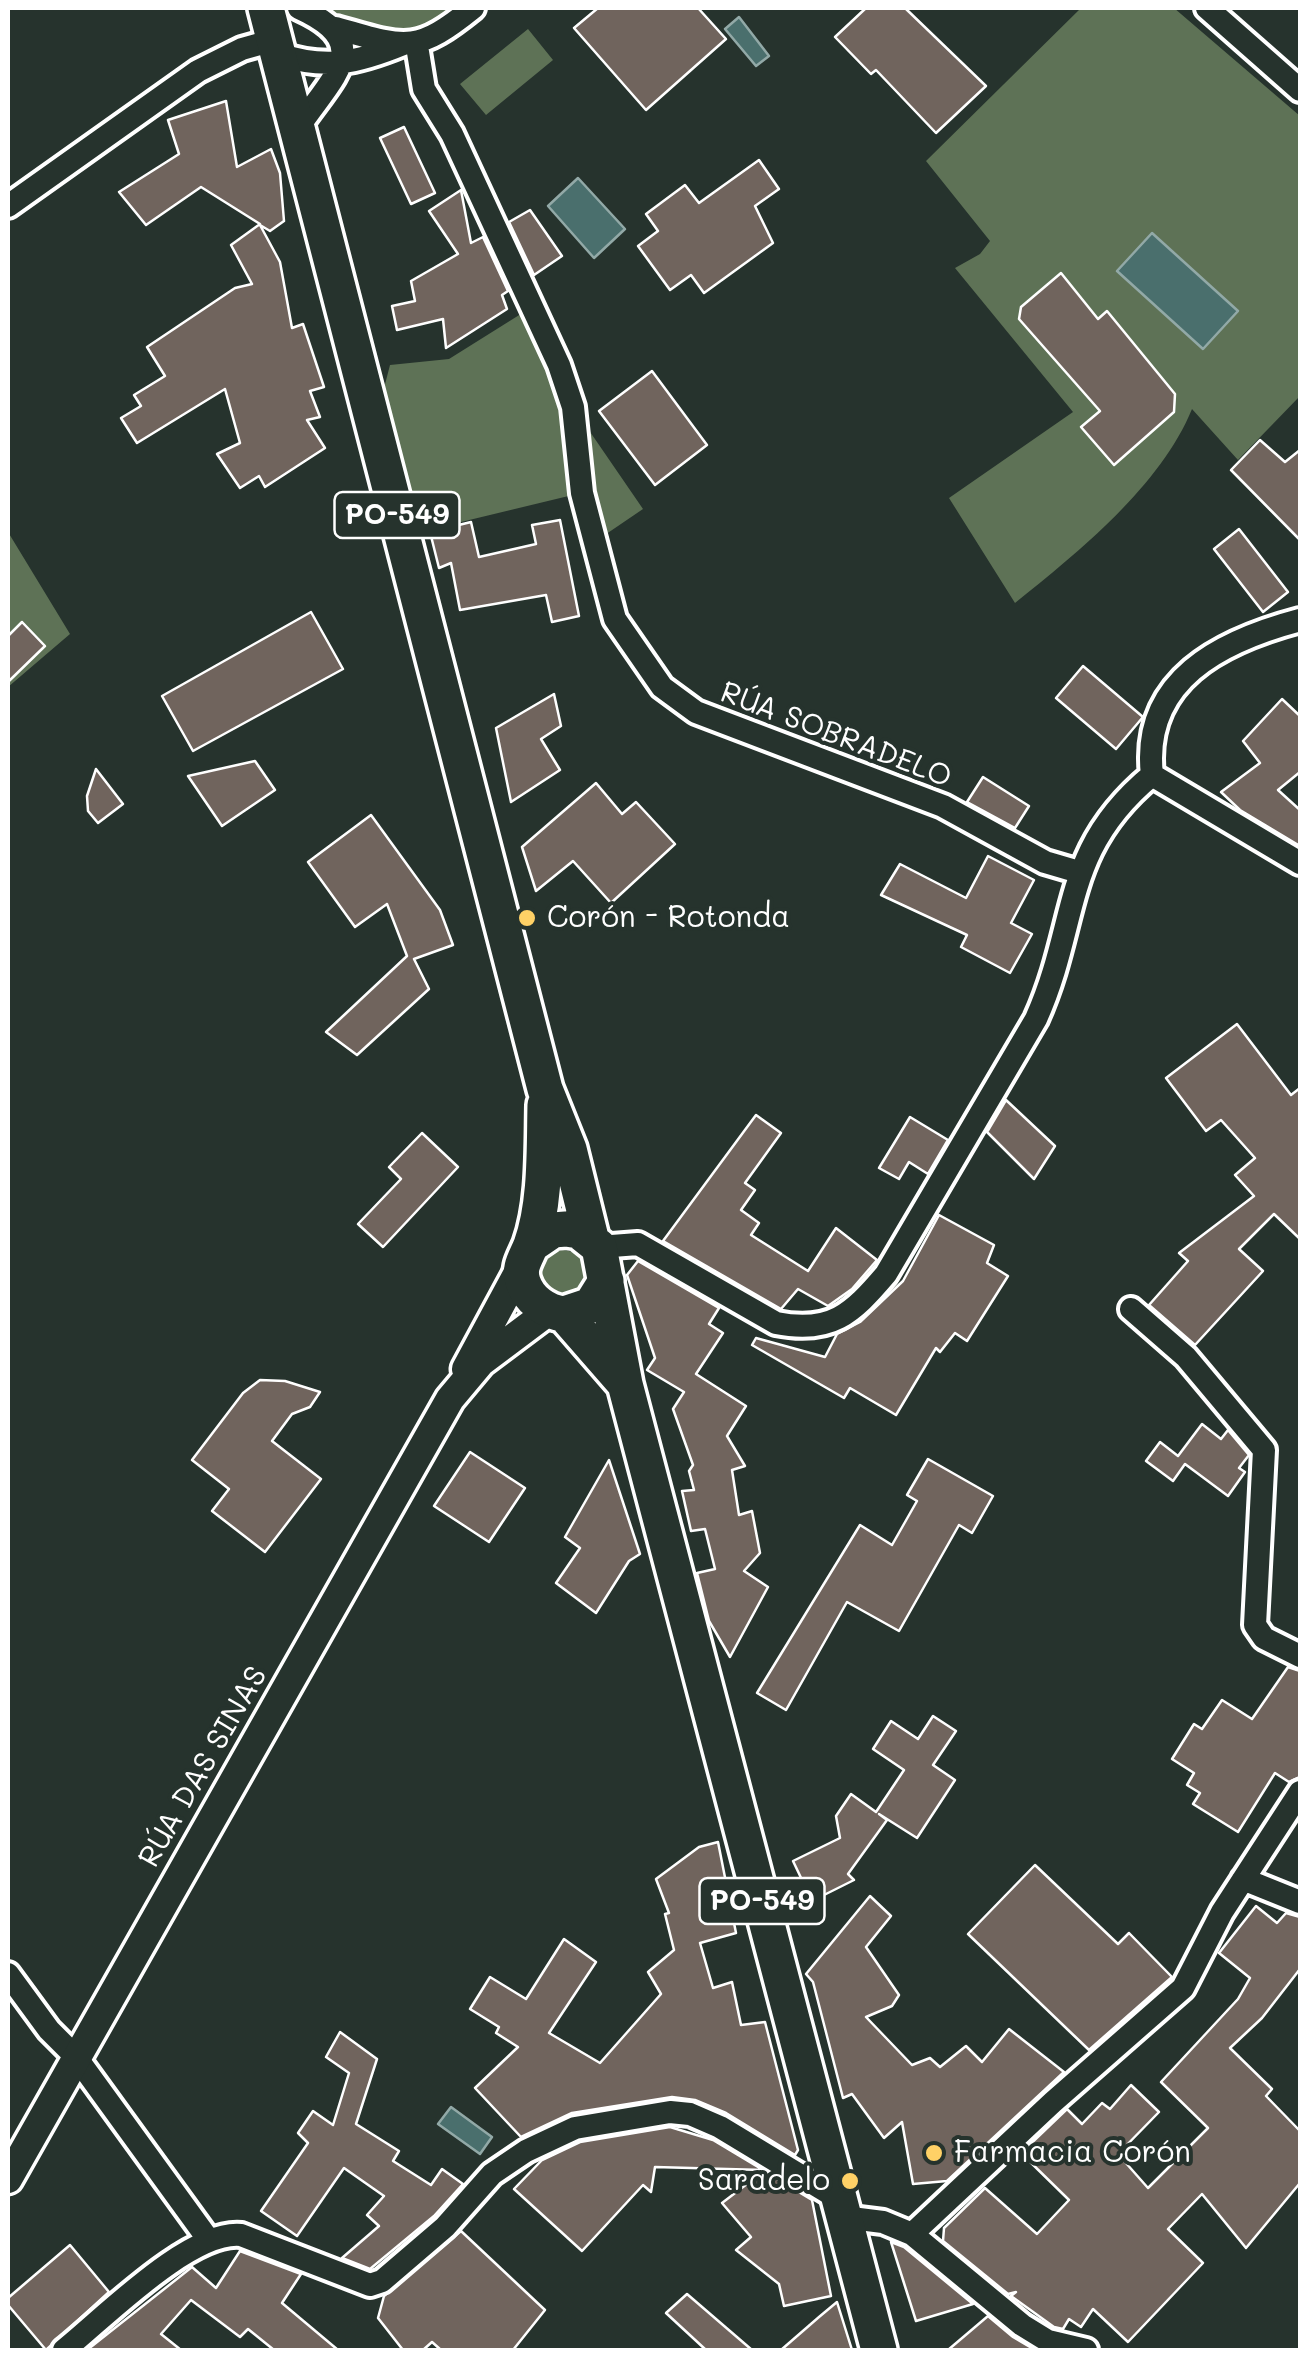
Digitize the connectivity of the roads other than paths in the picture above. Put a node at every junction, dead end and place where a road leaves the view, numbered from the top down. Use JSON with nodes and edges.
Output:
{"nodes":[{"id":1,"x":299,"y":8,"type":"edge"},
{"id":2,"x":473,"y":8,"type":"edge"},
{"id":3,"x":1207,"y":8,"type":"edge"},
{"id":4,"x":336,"y":28,"type":"junction"},
{"id":5,"x":273,"y":34,"type":"edge"},
{"id":6,"x":410,"y":45,"type":"junction"},
{"id":7,"x":342,"y":66,"type":"junction"},
{"id":8,"x":1300,"y":90,"type":"edge"},
{"id":9,"x":300,"y":125,"type":"junction"},
{"id":10,"x":8,"y":206,"type":"edge"},
{"id":11,"x":1300,"y":620,"type":"edge"},
{"id":12,"x":1152,"y":774,"type":"junction"},
{"id":13,"x":1300,"y":863,"type":"edge"},
{"id":14,"x":1079,"y":872,"type":"junction"},
{"id":15,"x":546,"y":1089,"type":"junction"},
{"id":16,"x":598,"y":1255,"type":"junction"},
{"id":17,"x":526,"y":1256,"type":"junction"},
{"id":18,"x":1132,"y":1308,"type":"dead end"},
{"id":19,"x":556,"y":1313,"type":"junction"},
{"id":20,"x":625,"y":1384,"type":"junction"},
{"id":21,"x":457,"y":1388,"type":"junction"},
{"id":22,"x":1300,"y":1656,"type":"edge"},
{"id":23,"x":1300,"y":1792,"type":"edge"},
{"id":24,"x":1243,"y":1878,"type":"junction"},
{"id":25,"x":1300,"y":1902,"type":"edge"},
{"id":26,"x":8,"y":1974,"type":"edge"},
{"id":27,"x":76,"y":2057,"type":"junction"},
{"id":28,"x":8,"y":2179,"type":"edge"},
{"id":29,"x":841,"y":2208,"type":"junction"},
{"id":30,"x":912,"y":2234,"type":"junction"},
{"id":31,"x":208,"y":2240,"type":"junction"},
{"id":32,"x":1049,"y":2346,"type":"edge"},
{"id":33,"x":64,"y":2350,"type":"edge"},
{"id":34,"x":879,"y":2350,"type":"edge"},
{"id":35,"x":1086,"y":2350,"type":"edge"}],
"edges":[{"from":1,"to":4,"type":"street"},
{"from":2,"to":6,"type":"street"},
{"from":3,"to":8,"type":"street"},
{"from":4,"to":6,"type":"street"},
{"from":4,"to":7,"type":"street"},
{"from":5,"to":7,"type":"street"},
{"from":5,"to":9,"type":"main road","number":"PO-549"},
{"from":5,"to":10,"type":"street"},
{"from":6,"to":7,"type":"street"},
{"from":6,"to":14,"type":"street","name":"RÚA SOBRADELO"},
{"from":7,"to":9,"type":"street"},
{"from":9,"to":15,"type":"main road","number":"PO-549"},
{"from":11,"to":12,"type":"street"},
{"from":12,"to":13,"type":"street"},
{"from":12,"to":14,"type":"street"},
{"from":14,"to":16,"type":"street"},
{"from":15,"to":16,"type":"main road","number":"PO-549"},
{"from":15,"to":17,"type":"main road","number":"PO-549"},
{"from":16,"to":17,"type":"main road"},
{"from":16,"to":19,"type":"main road"},
{"from":16,"to":20,"type":"main road","number":"PO-549"},
{"from":17,"to":19,"type":"main road","number":"PO-549"},
{"from":17,"to":21,"type":"street","name":"RÚA DAS SINAS"},
{"from":18,"to":22,"type":"street"},
{"from":19,"to":20,"type":"main road","number":"PO-549"},
{"from":19,"to":21,"type":"street","name":"RÚA DAS SINAS"},
{"from":20,"to":29,"type":"main road","number":"PO-549"},
{"from":21,"to":27,"type":"street","name":"RÚA DAS SINAS"},
{"from":23,"to":24,"type":"street"},
{"from":24,"to":25,"type":"street"},
{"from":24,"to":30,"type":"street"},
{"from":26,"to":27,"type":"street"},
{"from":27,"to":28,"type":"street","name":"RÚA DAS SINAS"},
{"from":27,"to":31,"type":"street"},
{"from":29,"to":30,"type":"street"},
{"from":29,"to":31,"type":"street"},
{"from":29,"to":34,"type":"main road","number":"PO-549"},
{"from":30,"to":32,"type":"street"},
{"from":31,"to":33,"type":"street"},
{"from":32,"to":35,"type":"street"}]}
